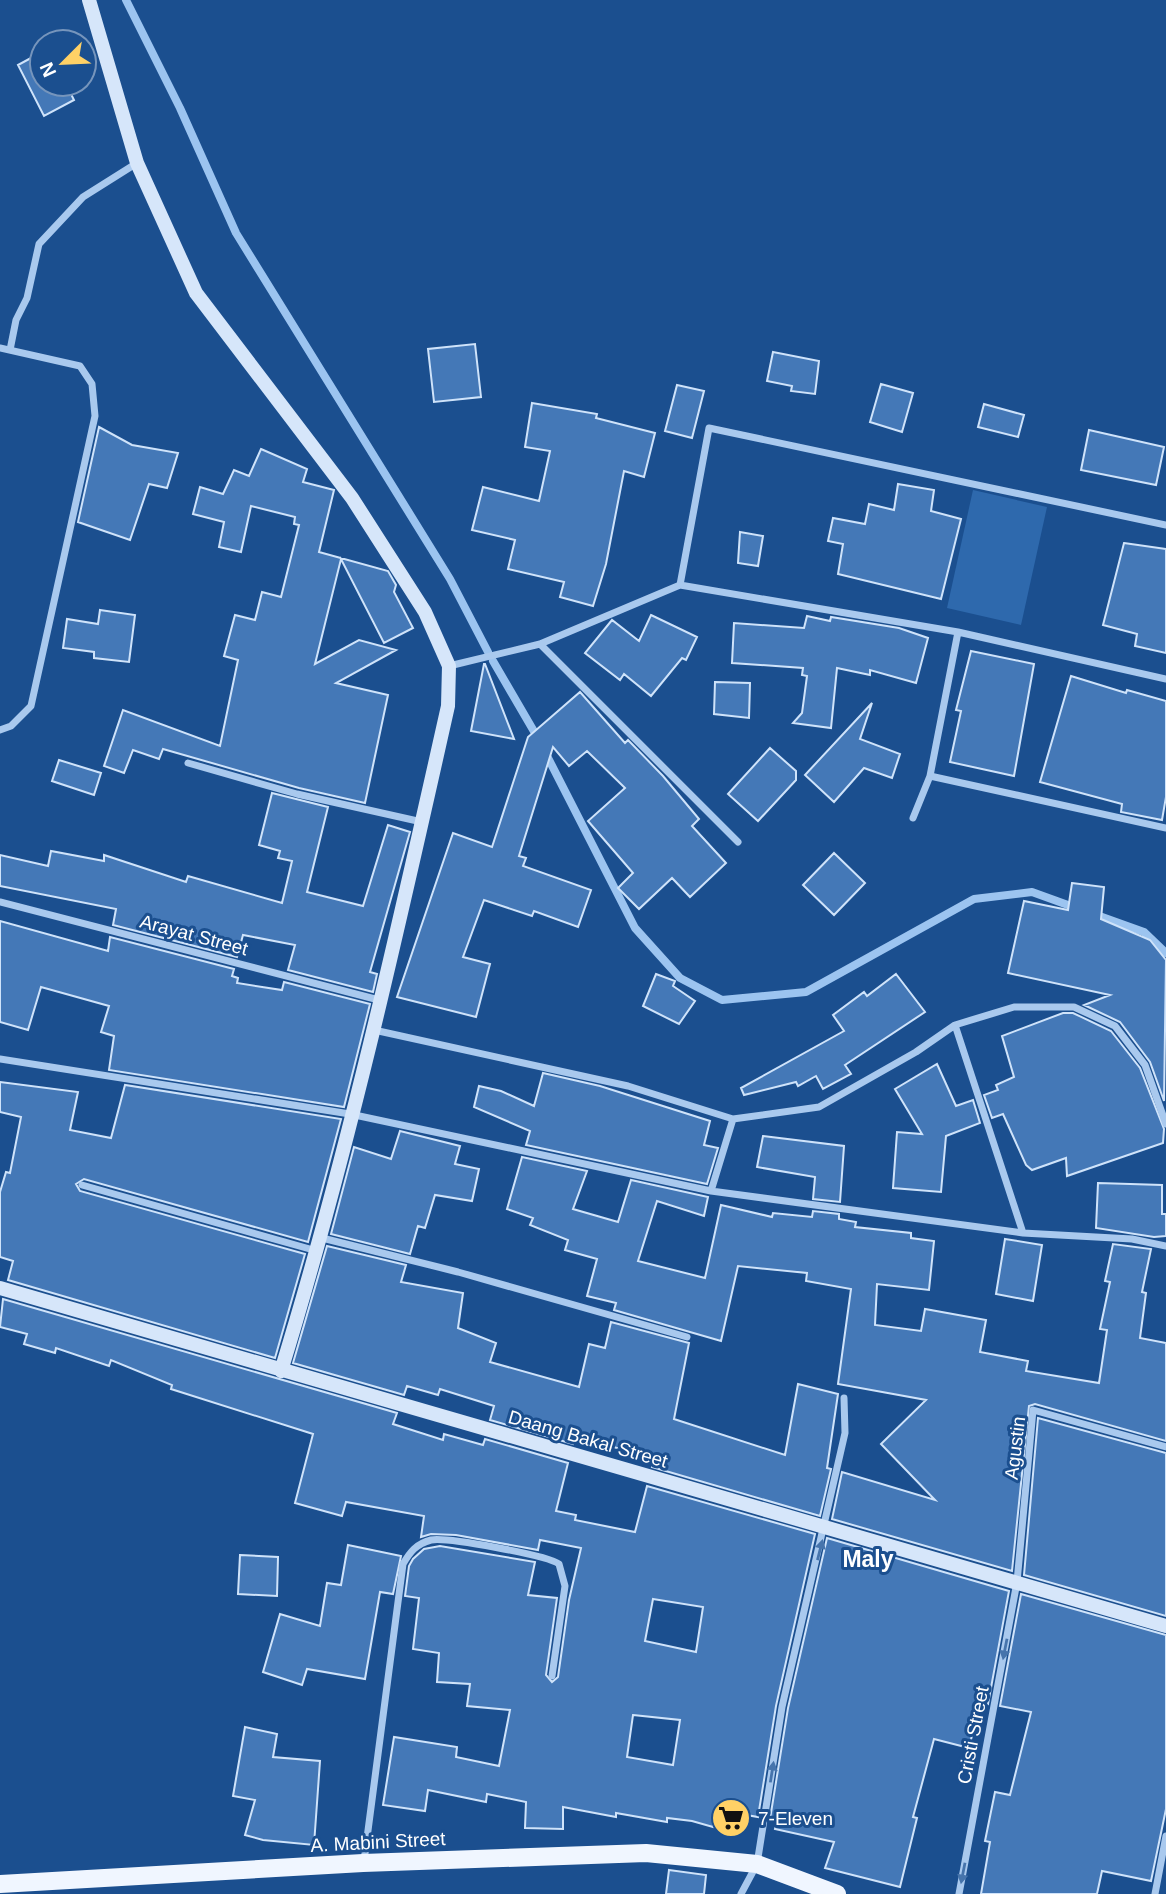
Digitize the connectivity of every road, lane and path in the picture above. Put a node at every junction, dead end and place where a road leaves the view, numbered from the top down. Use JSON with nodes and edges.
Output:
{"nodes":[{"id":1,"x":89,"y":0,"type":"edge"},
{"id":2,"x":137,"y":163,"type":"junction"},
{"id":3,"x":0,"y":348,"type":"edge"},
{"id":4,"x":10,"y":350,"type":"junction"},
{"id":5,"x":1166,"y":524,"type":"edge"},
{"id":6,"x":680,"y":585,"type":"junction"},
{"id":7,"x":958,"y":632,"type":"junction"},
{"id":8,"x":540,"y":644,"type":"junction"},
{"id":9,"x":449,"y":666,"type":"junction"},
{"id":10,"x":1166,"y":679,"type":"edge"},
{"id":11,"x":0,"y":730,"type":"edge"},
{"id":12,"x":188,"y":763,"type":"dead end"},
{"id":13,"x":930,"y":776,"type":"junction"},
{"id":14,"x":913,"y":818,"type":"dead end"},
{"id":15,"x":422,"y":822,"type":"junction"},
{"id":16,"x":1166,"y":828,"type":"edge"},
{"id":17,"x":738,"y":842,"type":"dead end"},
{"id":18,"x":0,"y":902,"type":"edge"},
{"id":19,"x":380,"y":1000,"type":"junction"},
{"id":20,"x":955,"y":1025,"type":"junction"},
{"id":21,"x":372,"y":1029,"type":"junction"},
{"id":22,"x":0,"y":1059,"type":"edge"},
{"id":23,"x":350,"y":1114,"type":"junction"},
{"id":24,"x":733,"y":1119,"type":"junction"},
{"id":25,"x":1166,"y":1124,"type":"edge"},
{"id":26,"x":82,"y":1185,"type":"dead end"},
{"id":27,"x":712,"y":1191,"type":"junction"},
{"id":28,"x":1023,"y":1233,"type":"junction"},
{"id":29,"x":320,"y":1245,"type":"junction"},
{"id":30,"x":1166,"y":1246,"type":"edge"},
{"id":31,"x":0,"y":1288,"type":"edge"},
{"id":32,"x":687,"y":1337,"type":"dead end"},
{"id":33,"x":281,"y":1371,"type":"junction"},
{"id":34,"x":844,"y":1398,"type":"dead end"},
{"id":35,"x":1166,"y":1447,"type":"edge"},
{"id":36,"x":825,"y":1527,"type":"junction"},
{"id":37,"x":1017,"y":1582,"type":"junction"},
{"id":38,"x":1166,"y":1626,"type":"edge"},
{"id":39,"x":552,"y":1676,"type":"dead end"},
{"id":40,"x":1166,"y":1836,"type":"edge"},
{"id":41,"x":363,"y":1863,"type":"junction"},
{"id":42,"x":757,"y":1864,"type":"junction"},
{"id":43,"x":0,"y":1884,"type":"edge"},
{"id":44,"x":741,"y":1894,"type":"edge"},
{"id":45,"x":837,"y":1894,"type":"edge"},
{"id":46,"x":959,"y":1894,"type":"edge"},
{"id":47,"x":1155,"y":1894,"type":"edge"}],
"edges":[{"from":1,"to":2,"type":"street"},
{"from":2,"to":4,"type":"street"},
{"from":2,"to":9,"type":"street"},
{"from":3,"to":4,"type":"street"},
{"from":4,"to":11,"type":"street"},
{"from":5,"to":6,"type":"street"},
{"from":6,"to":7,"type":"street"},
{"from":6,"to":8,"type":"street"},
{"from":7,"to":10,"type":"street"},
{"from":7,"to":13,"type":"street"},
{"from":8,"to":9,"type":"street"},
{"from":8,"to":17,"type":"street"},
{"from":9,"to":15,"type":"street"},
{"from":12,"to":15,"type":"street"},
{"from":13,"to":14,"type":"street"},
{"from":13,"to":16,"type":"street"},
{"from":15,"to":19,"type":"street"},
{"from":18,"to":19,"type":"street","name":"Arayat Street"},
{"from":19,"to":21,"type":"street"},
{"from":20,"to":24,"type":"street"},
{"from":20,"to":25,"type":"street"},
{"from":20,"to":28,"type":"street"},
{"from":21,"to":23,"type":"street"},
{"from":21,"to":24,"type":"street"},
{"from":22,"to":23,"type":"street"},
{"from":23,"to":27,"type":"street"},
{"from":23,"to":29,"type":"street"},
{"from":24,"to":27,"type":"street"},
{"from":26,"to":29,"type":"street"},
{"from":27,"to":28,"type":"street"},
{"from":28,"to":30,"type":"street"},
{"from":29,"to":32,"type":"street"},
{"from":29,"to":33,"type":"street"},
{"from":31,"to":33,"type":"street","name":"Daang Bakal Street"},
{"from":33,"to":36,"type":"street","name":"Daang Bakal Street"},
{"from":34,"to":36,"type":"street"},
{"from":35,"to":37,"type":"street","name":"Agustin"},
{"from":36,"to":37,"type":"street","name":"Daang Bakal Street"},
{"from":42,"to":36,"type":"street","one_way":true},
{"from":37,"to":38,"type":"street","name":"Daang Bakal Street"},
{"from":37,"to":46,"type":"street","name":"Cristi Street","one_way":true},
{"from":39,"to":41,"type":"street"},
{"from":40,"to":47,"type":"street"},
{"from":41,"to":42,"type":"main road","name":"A. Mabini Street"},
{"from":41,"to":43,"type":"main road","name":"A. Mabini Street"},
{"from":42,"to":44,"type":"street"},
{"from":42,"to":45,"type":"main road","name":"A. Mabini Street"}]}
